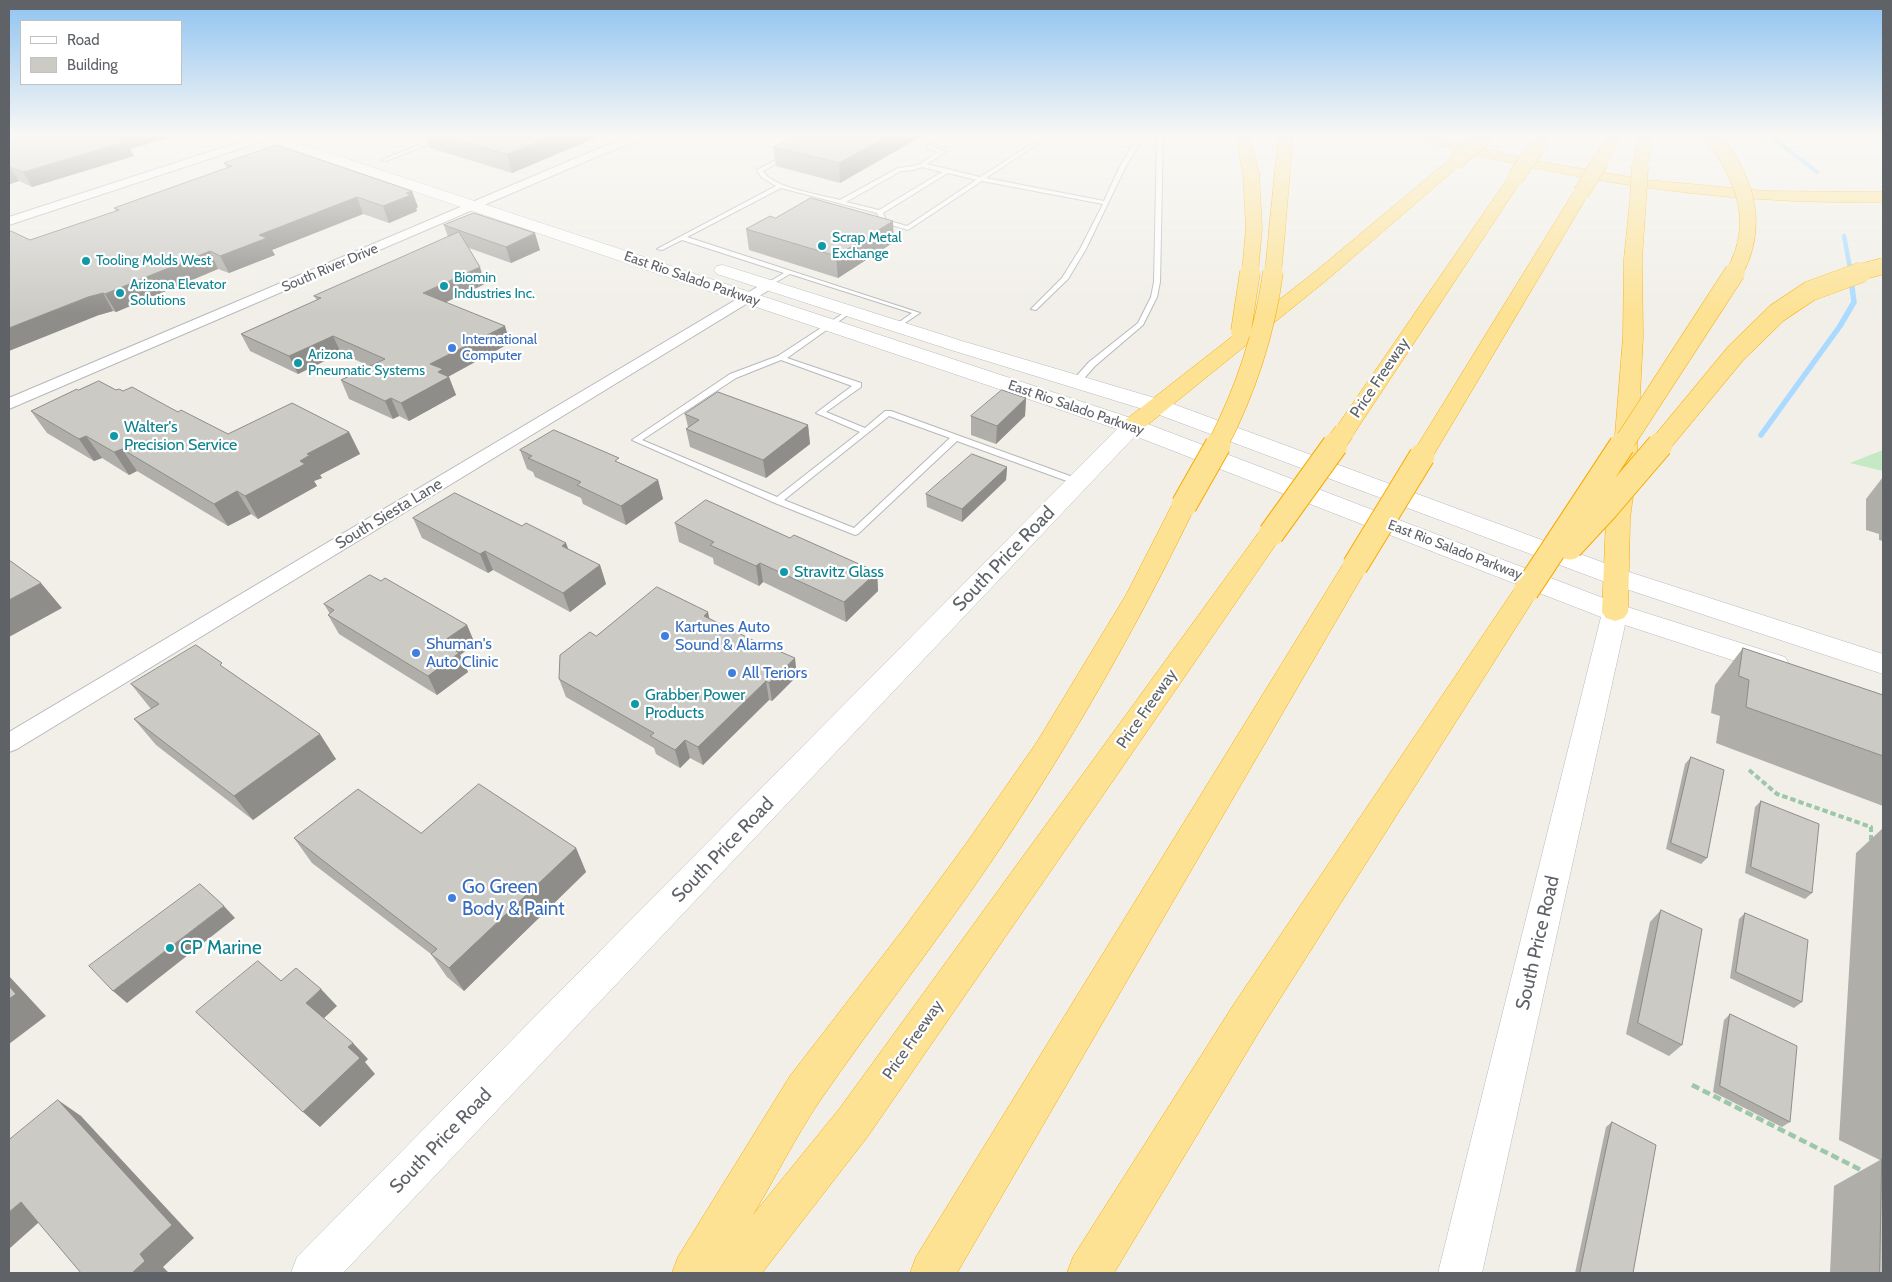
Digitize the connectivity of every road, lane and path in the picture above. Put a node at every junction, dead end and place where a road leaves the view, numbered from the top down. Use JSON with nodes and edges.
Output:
{"nodes":[{"id":1,"x":87,"y":195,"type":"edge"},
{"id":2,"x":441,"y":195,"type":"edge"},
{"id":3,"x":490,"y":195,"type":"edge"},
{"id":4,"x":502,"y":195,"type":"edge"},
{"id":5,"x":765,"y":195,"type":"edge"},
{"id":6,"x":814,"y":195,"type":"edge"},
{"id":7,"x":854,"y":195,"type":"edge"},
{"id":8,"x":908,"y":195,"type":"edge"},
{"id":9,"x":957,"y":195,"type":"edge"},
{"id":10,"x":1063,"y":195,"type":"edge"},
{"id":11,"x":1110,"y":195,"type":"edge"},
{"id":12,"x":1159,"y":195,"type":"edge"},
{"id":13,"x":1252,"y":195,"type":"edge"},
{"id":14,"x":1280,"y":195,"type":"edge"},
{"id":15,"x":1416,"y":195,"type":"edge"},
{"id":16,"x":1504,"y":195,"type":"edge"},
{"id":17,"x":1580,"y":195,"type":"edge"},
{"id":18,"x":1638,"y":195,"type":"edge"},
{"id":19,"x":1746,"y":195,"type":"edge"},
{"id":20,"x":1775,"y":195,"type":"edge"},
{"id":21,"x":497,"y":197,"type":"junction"},
{"id":22,"x":1883,"y":197,"type":"edge"},
{"id":23,"x":841,"y":202,"type":"junction"},
{"id":24,"x":516,"y":203,"type":"dead end"},
{"id":25,"x":1106,"y":203,"type":"junction"},
{"id":26,"x":474,"y":206,"type":"junction"},
{"id":27,"x":880,"y":212,"type":"junction"},
{"id":28,"x":9,"y":221,"type":"edge"},
{"id":29,"x":642,"y":243,"type":"dead end"},
{"id":30,"x":680,"y":246,"type":"junction"},
{"id":31,"x":706,"y":264,"type":"dead end"},
{"id":32,"x":1883,"y":266,"type":"edge"},
{"id":33,"x":789,"y":272,"type":"junction"},
{"id":34,"x":769,"y":284,"type":"junction"},
{"id":35,"x":747,"y":298,"type":"junction"},
{"id":36,"x":1034,"y":309,"type":"dead end"},
{"id":37,"x":850,"y":311,"type":"junction"},
{"id":38,"x":829,"y":325,"type":"junction"},
{"id":39,"x":897,"y":326,"type":"junction"},
{"id":40,"x":781,"y":358,"type":"junction"},
{"id":41,"x":1076,"y":382,"type":"junction"},
{"id":42,"x":9,"y":404,"type":"edge"},
{"id":43,"x":1157,"y":406,"type":"junction"},
{"id":44,"x":1132,"y":426,"type":"junction"},
{"id":45,"x":866,"y":431,"type":"junction"},
{"id":46,"x":956,"y":437,"type":"junction"},
{"id":47,"x":1078,"y":482,"type":"junction"},
{"id":48,"x":778,"y":501,"type":"junction"},
{"id":49,"x":1179,"y":516,"type":"junction"},
{"id":50,"x":1617,"y":577,"type":"junction"},
{"id":51,"x":1526,"y":590,"type":"junction"},
{"id":52,"x":1616,"y":612,"type":"junction"},
{"id":53,"x":1883,"y":664,"type":"edge"},
{"id":54,"x":1799,"y":672,"type":"edge"},
{"id":55,"x":9,"y":743,"type":"edge"},
{"id":56,"x":1749,"y":770,"type":"dead end"},
{"id":57,"x":1871,"y":848,"type":"dead end"},
{"id":58,"x":1692,"y":1085,"type":"dead end"},
{"id":59,"x":1866,"y":1173,"type":"dead end"},
{"id":60,"x":313,"y":1273,"type":"edge"},
{"id":61,"x":694,"y":1273,"type":"edge"},
{"id":62,"x":734,"y":1273,"type":"edge"},
{"id":63,"x":932,"y":1273,"type":"edge"},
{"id":64,"x":1089,"y":1273,"type":"edge"},
{"id":65,"x":1460,"y":1273,"type":"edge"}],
"edges":[{"from":1,"to":28,"type":"street"},
{"from":2,"to":26,"type":"main road","name":"East Rio Salado Parkway"},
{"from":3,"to":21,"type":"main road"},
{"from":4,"to":21,"type":"street","name":"South River Drive"},
{"from":5,"to":30,"type":"lane"},
{"from":6,"to":23,"type":"lane"},
{"from":7,"to":23,"type":"lane"},
{"from":8,"to":27,"type":"lane"},
{"from":9,"to":27,"type":"lane"},
{"from":10,"to":25,"type":"lane"},
{"from":11,"to":25,"type":"lane"},
{"from":12,"to":41,"type":"lane"},
{"from":13,"to":49,"type":"highway","bridge":true},
{"from":14,"to":49,"type":"highway","bridge":true},
{"from":15,"to":43,"type":"highway","bridge":true},
{"from":16,"to":62,"type":"highway","name":"Price Freeway","bridge":true},
{"from":17,"to":63,"type":"highway","bridge":true},
{"from":18,"to":50,"type":"highway","bridge":true},
{"from":19,"to":51,"type":"highway","bridge":true},
{"from":20,"to":22,"type":"highway"},
{"from":21,"to":24,"type":"main road"},
{"from":21,"to":26,"type":"street","name":"South River Drive"},
{"from":23,"to":27,"type":"lane"},
{"from":25,"to":36,"type":"lane"},
{"from":26,"to":35,"type":"main road","name":"East Rio Salado Parkway"},
{"from":26,"to":42,"type":"street","name":"South River Drive"},
{"from":29,"to":30,"type":"main road","name":"East Rio Salado Parkway"},
{"from":30,"to":33,"type":"lane"},
{"from":31,"to":34,"type":"main road","name":"East Rio Salado Parkway"},
{"from":32,"to":51,"type":"highway","bridge":true},
{"from":33,"to":34,"type":"lane"},
{"from":33,"to":39,"type":"lane"},
{"from":34,"to":35,"type":"street","name":"South Siesta Lane"},
{"from":34,"to":37,"type":"main road","name":"East Rio Salado Parkway"},
{"from":35,"to":38,"type":"main road","name":"East Rio Salado Parkway"},
{"from":35,"to":55,"type":"street","name":"South Siesta Lane"},
{"from":37,"to":38,"type":"lane"},
{"from":37,"to":39,"type":"main road","name":"East Rio Salado Parkway"},
{"from":38,"to":40,"type":"lane"},
{"from":38,"to":44,"type":"main road","name":"East Rio Salado Parkway"},
{"from":39,"to":41,"type":"main road","name":"East Rio Salado Parkway"},
{"from":40,"to":45,"type":"lane"},
{"from":40,"to":48,"type":"lane"},
{"from":41,"to":43,"type":"main road","name":"East Rio Salado Parkway"},
{"from":43,"to":44,"type":"highway"},
{"from":43,"to":50,"type":"main road","name":"East Rio Salado Parkway"},
{"from":44,"to":47,"type":"main road","name":"South Price Road"},
{"from":44,"to":52,"type":"main road","name":"East Rio Salado Parkway"},
{"from":45,"to":46,"type":"lane"},
{"from":45,"to":48,"type":"lane"},
{"from":46,"to":47,"type":"lane"},
{"from":46,"to":48,"type":"lane"},
{"from":47,"to":60,"type":"main road","name":"South Price Road"},
{"from":49,"to":61,"type":"highway"},
{"from":50,"to":52,"type":"highway"},
{"from":50,"to":53,"type":"main road","name":"East Rio Salado Parkway"},
{"from":51,"to":64,"type":"highway"},
{"from":52,"to":54,"type":"main road","name":"East Rio Salado Parkway"},
{"from":52,"to":65,"type":"main road","name":"South Price Road"},
{"from":56,"to":57,"type":"path"},
{"from":58,"to":59,"type":"path"}]}
